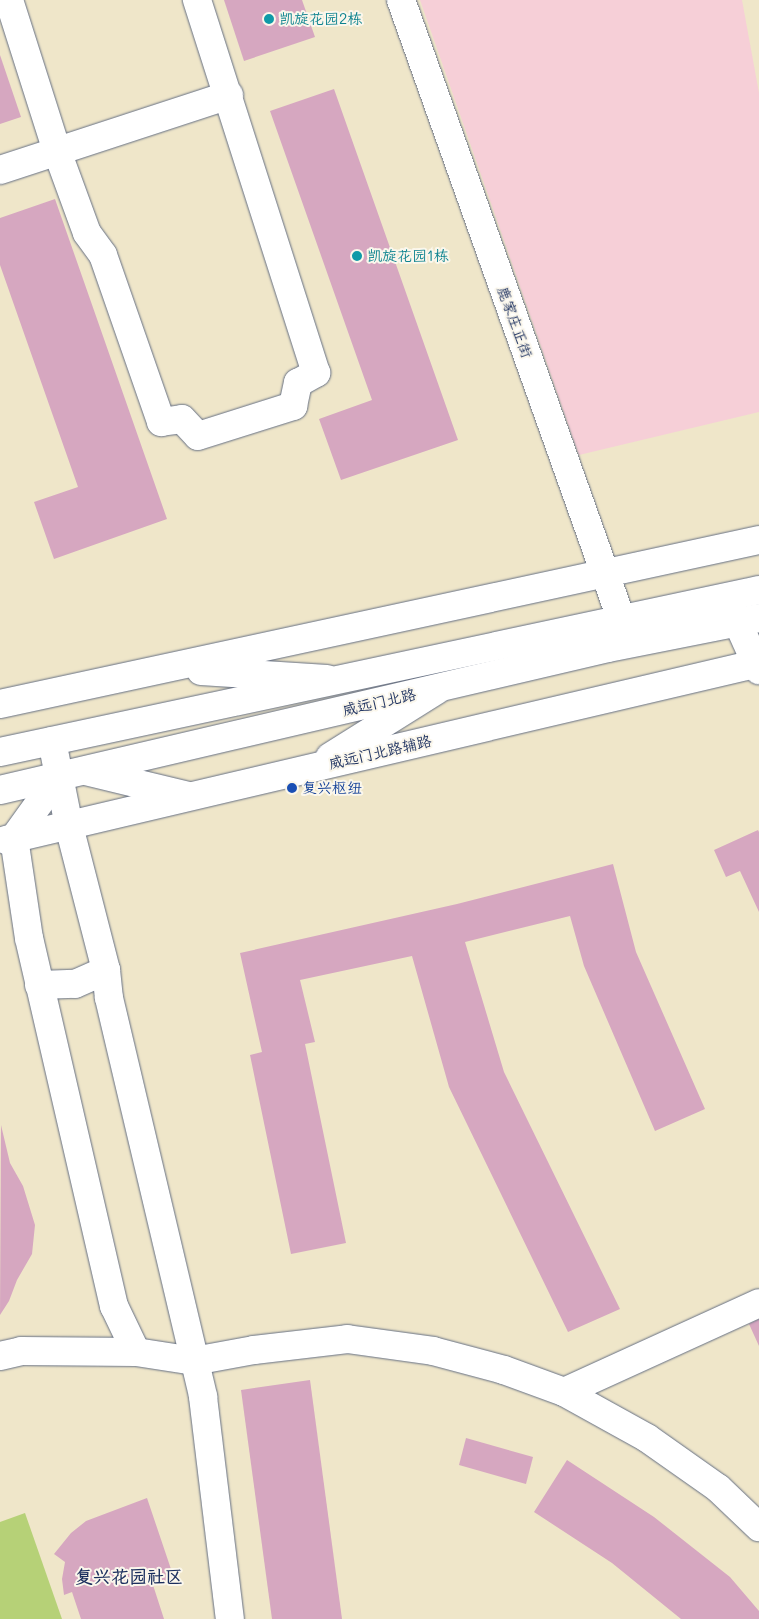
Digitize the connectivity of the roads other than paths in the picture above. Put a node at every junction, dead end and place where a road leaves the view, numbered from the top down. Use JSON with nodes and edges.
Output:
{"nodes":[{"id":1,"x":9,"y":0,"type":"edge"},
{"id":2,"x":198,"y":0,"type":"edge"},
{"id":3,"x":400,"y":0,"type":"edge"},
{"id":4,"x":229,"y":96,"type":"junction"},
{"id":5,"x":57,"y":151,"type":"junction"},
{"id":6,"x":0,"y":170,"type":"edge"},
{"id":7,"x":759,"y":540,"type":"edge"},
{"id":8,"x":605,"y":574,"type":"junction"},
{"id":9,"x":759,"y":590,"type":"edge"},
{"id":10,"x":726,"y":597,"type":"junction"},
{"id":11,"x":621,"y":618,"type":"junction"},
{"id":12,"x":748,"y":620,"type":"edge"},
{"id":13,"x":630,"y":644,"type":"junction"},
{"id":14,"x":758,"y":665,"type":"edge"},
{"id":15,"x":166,"y":669,"type":"junction"},
{"id":16,"x":336,"y":679,"type":"junction"},
{"id":17,"x":441,"y":687,"type":"junction"},
{"id":18,"x":0,"y":704,"type":"edge"},
{"id":19,"x":52,"y":741,"type":"junction"},
{"id":20,"x":0,"y":752,"type":"edge"},
{"id":21,"x":312,"y":768,"type":"junction"},
{"id":22,"x":85,"y":770,"type":"junction"},
{"id":23,"x":58,"y":777,"type":"junction"},
{"id":24,"x":0,"y":790,"type":"edge"},
{"id":25,"x":192,"y":797,"type":"junction"},
{"id":26,"x":69,"y":826,"type":"junction"},
{"id":27,"x":7,"y":839,"type":"edge"},
{"id":28,"x":106,"y":970,"type":"junction"},
{"id":29,"x":39,"y":985,"type":"junction"},
{"id":30,"x":759,"y":1303,"type":"edge"},
{"id":31,"x":136,"y":1352,"type":"junction"},
{"id":32,"x":0,"y":1356,"type":"edge"},
{"id":33,"x":194,"y":1361,"type":"junction"},
{"id":34,"x":564,"y":1392,"type":"junction"},
{"id":35,"x":759,"y":1527,"type":"edge"},
{"id":36,"x":230,"y":1619,"type":"edge"}],
"edges":[{"from":1,"to":5,"type":"street"},
{"from":2,"to":4,"type":"street"},
{"from":3,"to":8,"type":"street","name":"鹿家庄正街"},
{"from":4,"to":5,"type":"street"},
{"from":4,"to":5,"type":"street"},
{"from":5,"to":6,"type":"street"},
{"from":7,"to":8,"type":"street"},
{"from":8,"to":11,"type":"street","name":"鹿家庄正街"},
{"from":8,"to":15,"type":"street"},
{"from":9,"to":10,"type":"street","name":"威远门北路"},
{"from":10,"to":11,"type":"street","name":"威远门北路"},
{"from":10,"to":12,"type":"street"},
{"from":11,"to":13,"type":"street","name":"鹿家庄正街"},
{"from":11,"to":16,"type":"street","name":"威远门北路"},
{"from":12,"to":13,"type":"street","name":"威远门北路"},
{"from":12,"to":14,"type":"street"},
{"from":13,"to":17,"type":"street","name":"威远门北路"},
{"from":14,"to":21,"type":"street","name":"威远门北路辅路"},
{"from":15,"to":16,"type":"street"},
{"from":15,"to":18,"type":"street"},
{"from":16,"to":19,"type":"street","name":"威远门北路"},
{"from":17,"to":21,"type":"street"},
{"from":17,"to":22,"type":"street","name":"威远门北路"},
{"from":19,"to":20,"type":"street","name":"威远门北路"},
{"from":19,"to":23,"type":"street"},
{"from":21,"to":25,"type":"street","name":"威远门北路辅路"},
{"from":22,"to":23,"type":"street","name":"威远门北路"},
{"from":22,"to":25,"type":"street"},
{"from":23,"to":24,"type":"street","name":"威远门北路"},
{"from":23,"to":26,"type":"street"},
{"from":23,"to":27,"type":"street"},
{"from":25,"to":26,"type":"street","name":"威远门北路辅路"},
{"from":26,"to":27,"type":"street","name":"威远门北路辅路"},
{"from":26,"to":28,"type":"street"},
{"from":27,"to":29,"type":"street"},
{"from":28,"to":29,"type":"street"},
{"from":28,"to":33,"type":"street"},
{"from":29,"to":31,"type":"street"},
{"from":30,"to":34,"type":"street"},
{"from":31,"to":32,"type":"street"},
{"from":31,"to":33,"type":"street"},
{"from":33,"to":34,"type":"street"},
{"from":33,"to":36,"type":"street"},
{"from":34,"to":35,"type":"street"}]}
